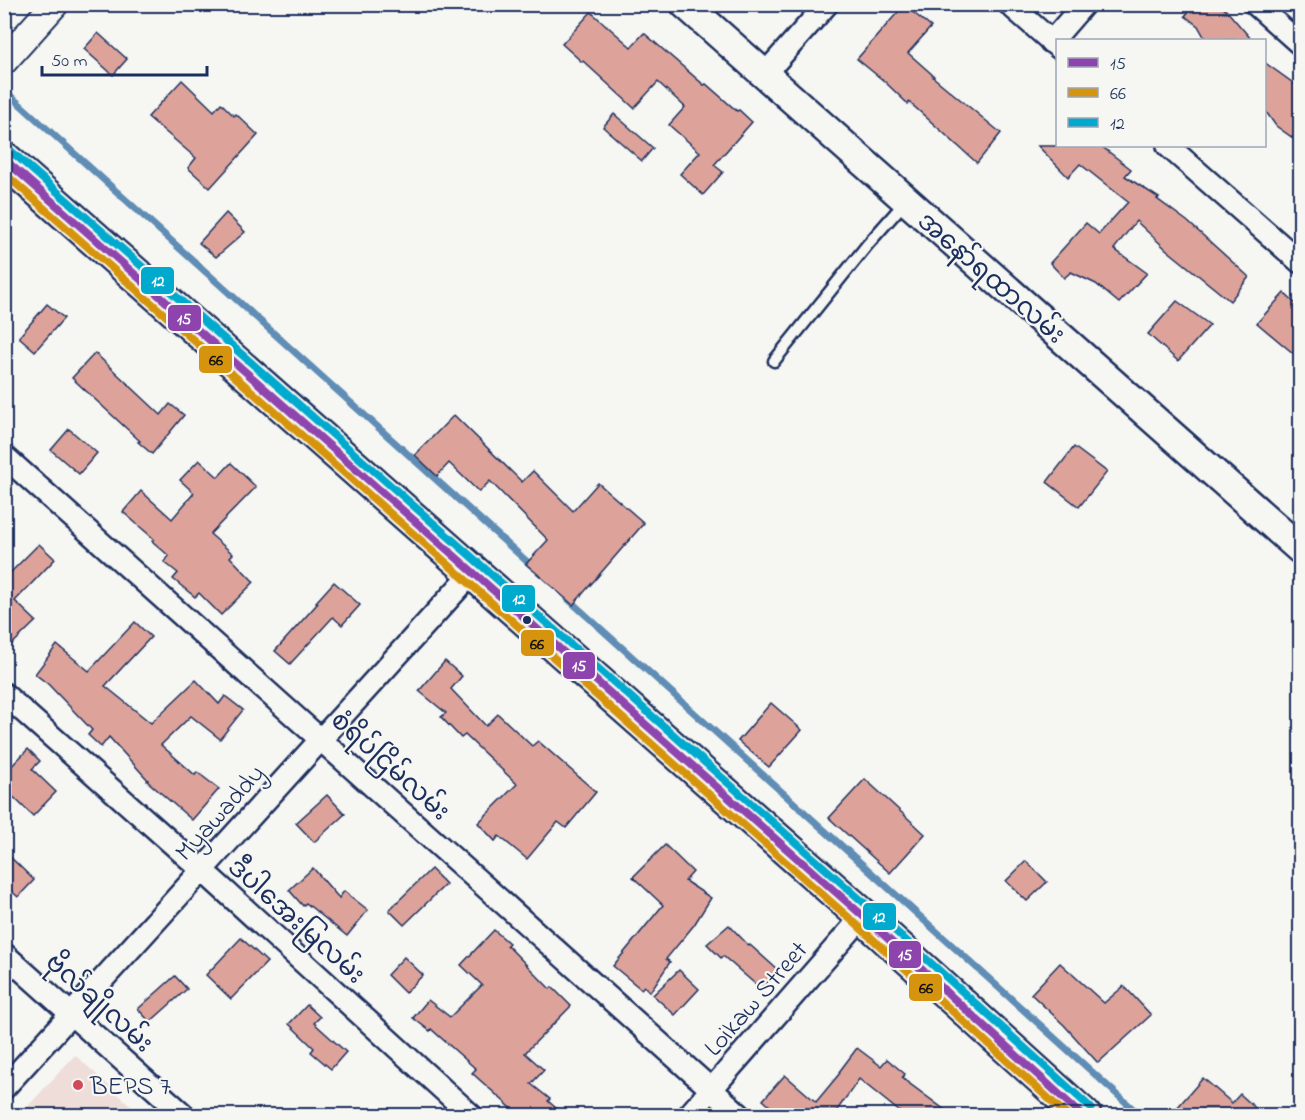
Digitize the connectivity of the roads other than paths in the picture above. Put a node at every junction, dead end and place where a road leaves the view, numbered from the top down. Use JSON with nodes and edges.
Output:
{"nodes":[{"id":1,"x":55,"y":4,"type":"edge"},
{"id":2,"x":685,"y":4,"type":"edge"},
{"id":3,"x":827,"y":4,"type":"edge"},
{"id":4,"x":1009,"y":4,"type":"edge"},
{"id":5,"x":1084,"y":4,"type":"edge"},
{"id":6,"x":1255,"y":4,"type":"edge"},
{"id":7,"x":1058,"y":39,"type":"edge"},
{"id":8,"x":1300,"y":44,"type":"edge"},
{"id":9,"x":1054,"y":45,"type":"edge"},
{"id":10,"x":4,"y":61,"type":"edge"},
{"id":11,"x":764,"y":75,"type":"junction"},
{"id":12,"x":1169,"y":147,"type":"edge"},
{"id":13,"x":4,"y":159,"type":"edge"},
{"id":14,"x":906,"y":200,"type":"junction"},
{"id":15,"x":1300,"y":262,"type":"edge"},
{"id":16,"x":774,"y":361,"type":"dead end"},
{"id":17,"x":4,"y":456,"type":"edge"},
{"id":18,"x":1300,"y":549,"type":"edge"},
{"id":19,"x":472,"y":572,"type":"junction"},
{"id":20,"x":4,"y":694,"type":"edge"},
{"id":21,"x":321,"y":739,"type":"junction"},
{"id":22,"x":202,"y":870,"type":"junction"},
{"id":23,"x":863,"y":916,"type":"junction"},
{"id":24,"x":4,"y":954,"type":"edge"},
{"id":25,"x":72,"y":1013,"type":"junction"},
{"id":26,"x":4,"y":1088,"type":"edge"},
{"id":27,"x":712,"y":1089,"type":"junction"},
{"id":28,"x":185,"y":1116,"type":"edge"},
{"id":29,"x":472,"y":1116,"type":"edge"},
{"id":30,"x":688,"y":1116,"type":"edge"},
{"id":31,"x":741,"y":1116,"type":"edge"},
{"id":32,"x":1084,"y":1116,"type":"edge"}],
"edges":[{"from":1,"to":10,"type":"street"},
{"from":2,"to":11,"type":"main road","name":"အနော်ရထာလမ်း"},
{"from":3,"to":11,"type":"street"},
{"from":4,"to":9,"type":"street"},
{"from":5,"to":7,"type":"street"},
{"from":6,"to":8,"type":"street"},
{"from":11,"to":14,"type":"main road","name":"အနော်ရထာလမ်း"},
{"from":12,"to":15,"type":"street"},
{"from":13,"to":19,"type":"main road"},
{"from":14,"to":16,"type":"lane"},
{"from":14,"to":18,"type":"main road","name":"အနော်ရထာလမ်း"},
{"from":17,"to":21,"type":"street","name":"စံရိပ်ငြိမ်လမ်း"},
{"from":19,"to":21,"type":"street","name":"Myawaddy"},
{"from":19,"to":23,"type":"main road"},
{"from":20,"to":22,"type":"street","name":"ဒီပါအေးမြလမ်း"},
{"from":21,"to":22,"type":"street","name":"Myawaddy"},
{"from":21,"to":27,"type":"street","name":"စံရိပ်ငြိမ်လမ်း"},
{"from":22,"to":25,"type":"street","name":"Myawaddy"},
{"from":22,"to":29,"type":"street","name":"ဒီပါအေးမြလမ်း"},
{"from":23,"to":27,"type":"street","name":"Loikaw Street"},
{"from":23,"to":32,"type":"main road"},
{"from":24,"to":25,"type":"street","name":"ဗိုလ်ချိုလမ်း"},
{"from":25,"to":26,"type":"street","name":"Myawaddy"},
{"from":25,"to":28,"type":"street","name":"ဗိုလ်ချိုလမ်း"},
{"from":27,"to":30,"type":"street","name":"Loikaw Street"},
{"from":27,"to":31,"type":"street","name":"စံရိပ်ငြိမ်လမ်း"}]}
